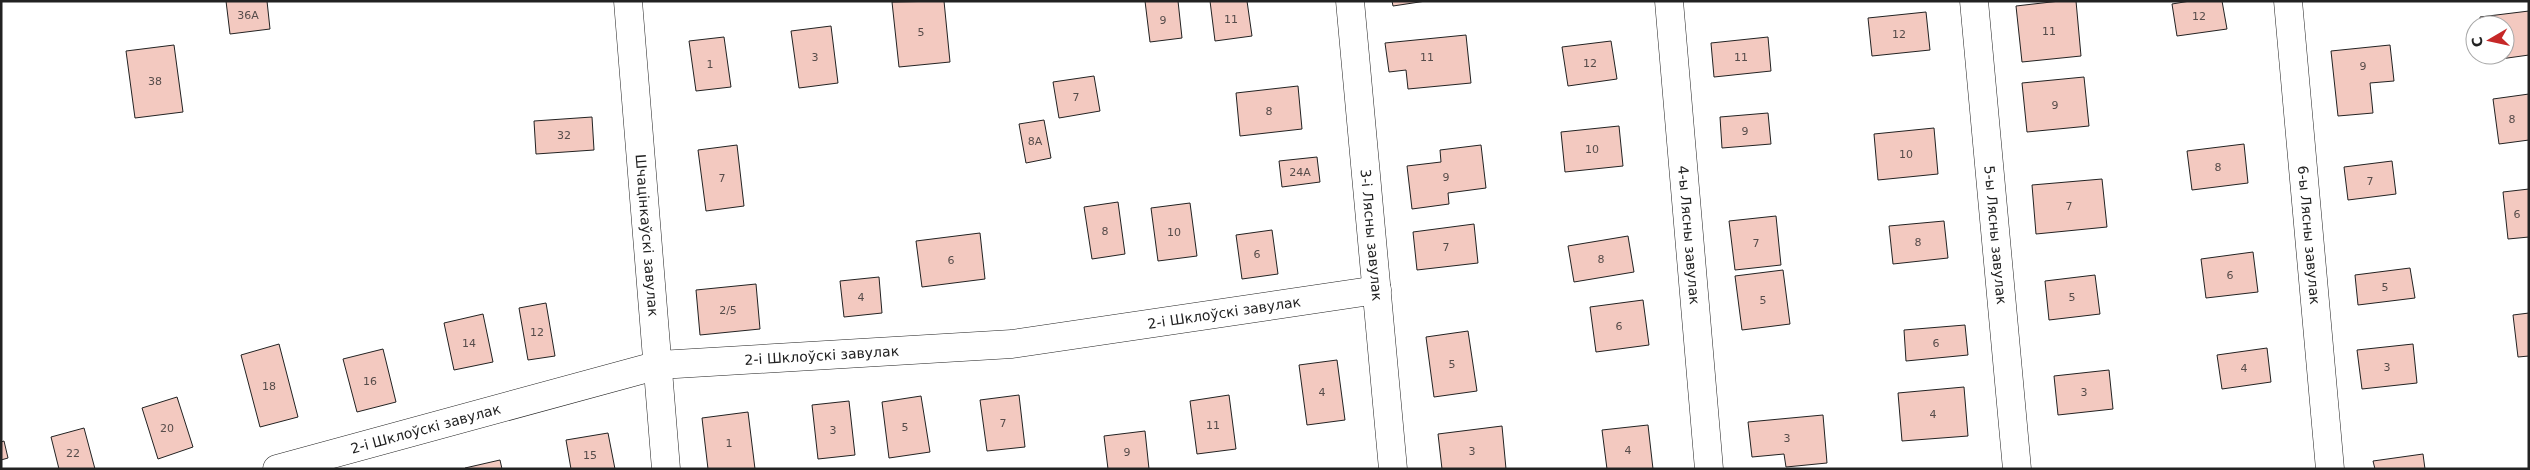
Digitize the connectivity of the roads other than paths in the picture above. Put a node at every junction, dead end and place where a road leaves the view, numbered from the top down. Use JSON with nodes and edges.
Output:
{"nodes":[{"id":1,"x":628,"y":1,"type":"edge"},
{"id":2,"x":1350,"y":1,"type":"edge"},
{"id":3,"x":1669,"y":1,"type":"edge"},
{"id":4,"x":1974,"y":1,"type":"edge"},
{"id":5,"x":2288,"y":1,"type":"edge"},
{"id":6,"x":1377,"y":290,"type":"junction"},
{"id":7,"x":659,"y":365,"type":"junction"},
{"id":8,"x":277,"y":469,"type":"edge"},
{"id":9,"x":666,"y":469,"type":"edge"},
{"id":10,"x":1393,"y":469,"type":"edge"},
{"id":11,"x":1709,"y":469,"type":"edge"},
{"id":12,"x":2017,"y":469,"type":"edge"},
{"id":13,"x":2330,"y":469,"type":"edge"}],
"edges":[{"from":1,"to":7,"type":"street","name":"Шчацінкаўскі завулак"},
{"from":2,"to":6,"type":"street","name":"3-і Лясны завулак"},
{"from":3,"to":11,"type":"street","name":"4-ы Лясны завулак"},
{"from":4,"to":12,"type":"street","name":"5-ы Лясны завулак"},
{"from":5,"to":13,"type":"street","name":"6-ы Лясны завулак"},
{"from":6,"to":7,"type":"street","name":"2-і Шклоўскі завулак"},
{"from":6,"to":10,"type":"street","name":"3-і Лясны завулак"},
{"from":7,"to":8,"type":"street","name":"2-і Шклоўскі завулак"},
{"from":7,"to":9,"type":"street","name":"Шчацінкаўскі завулак"}]}
